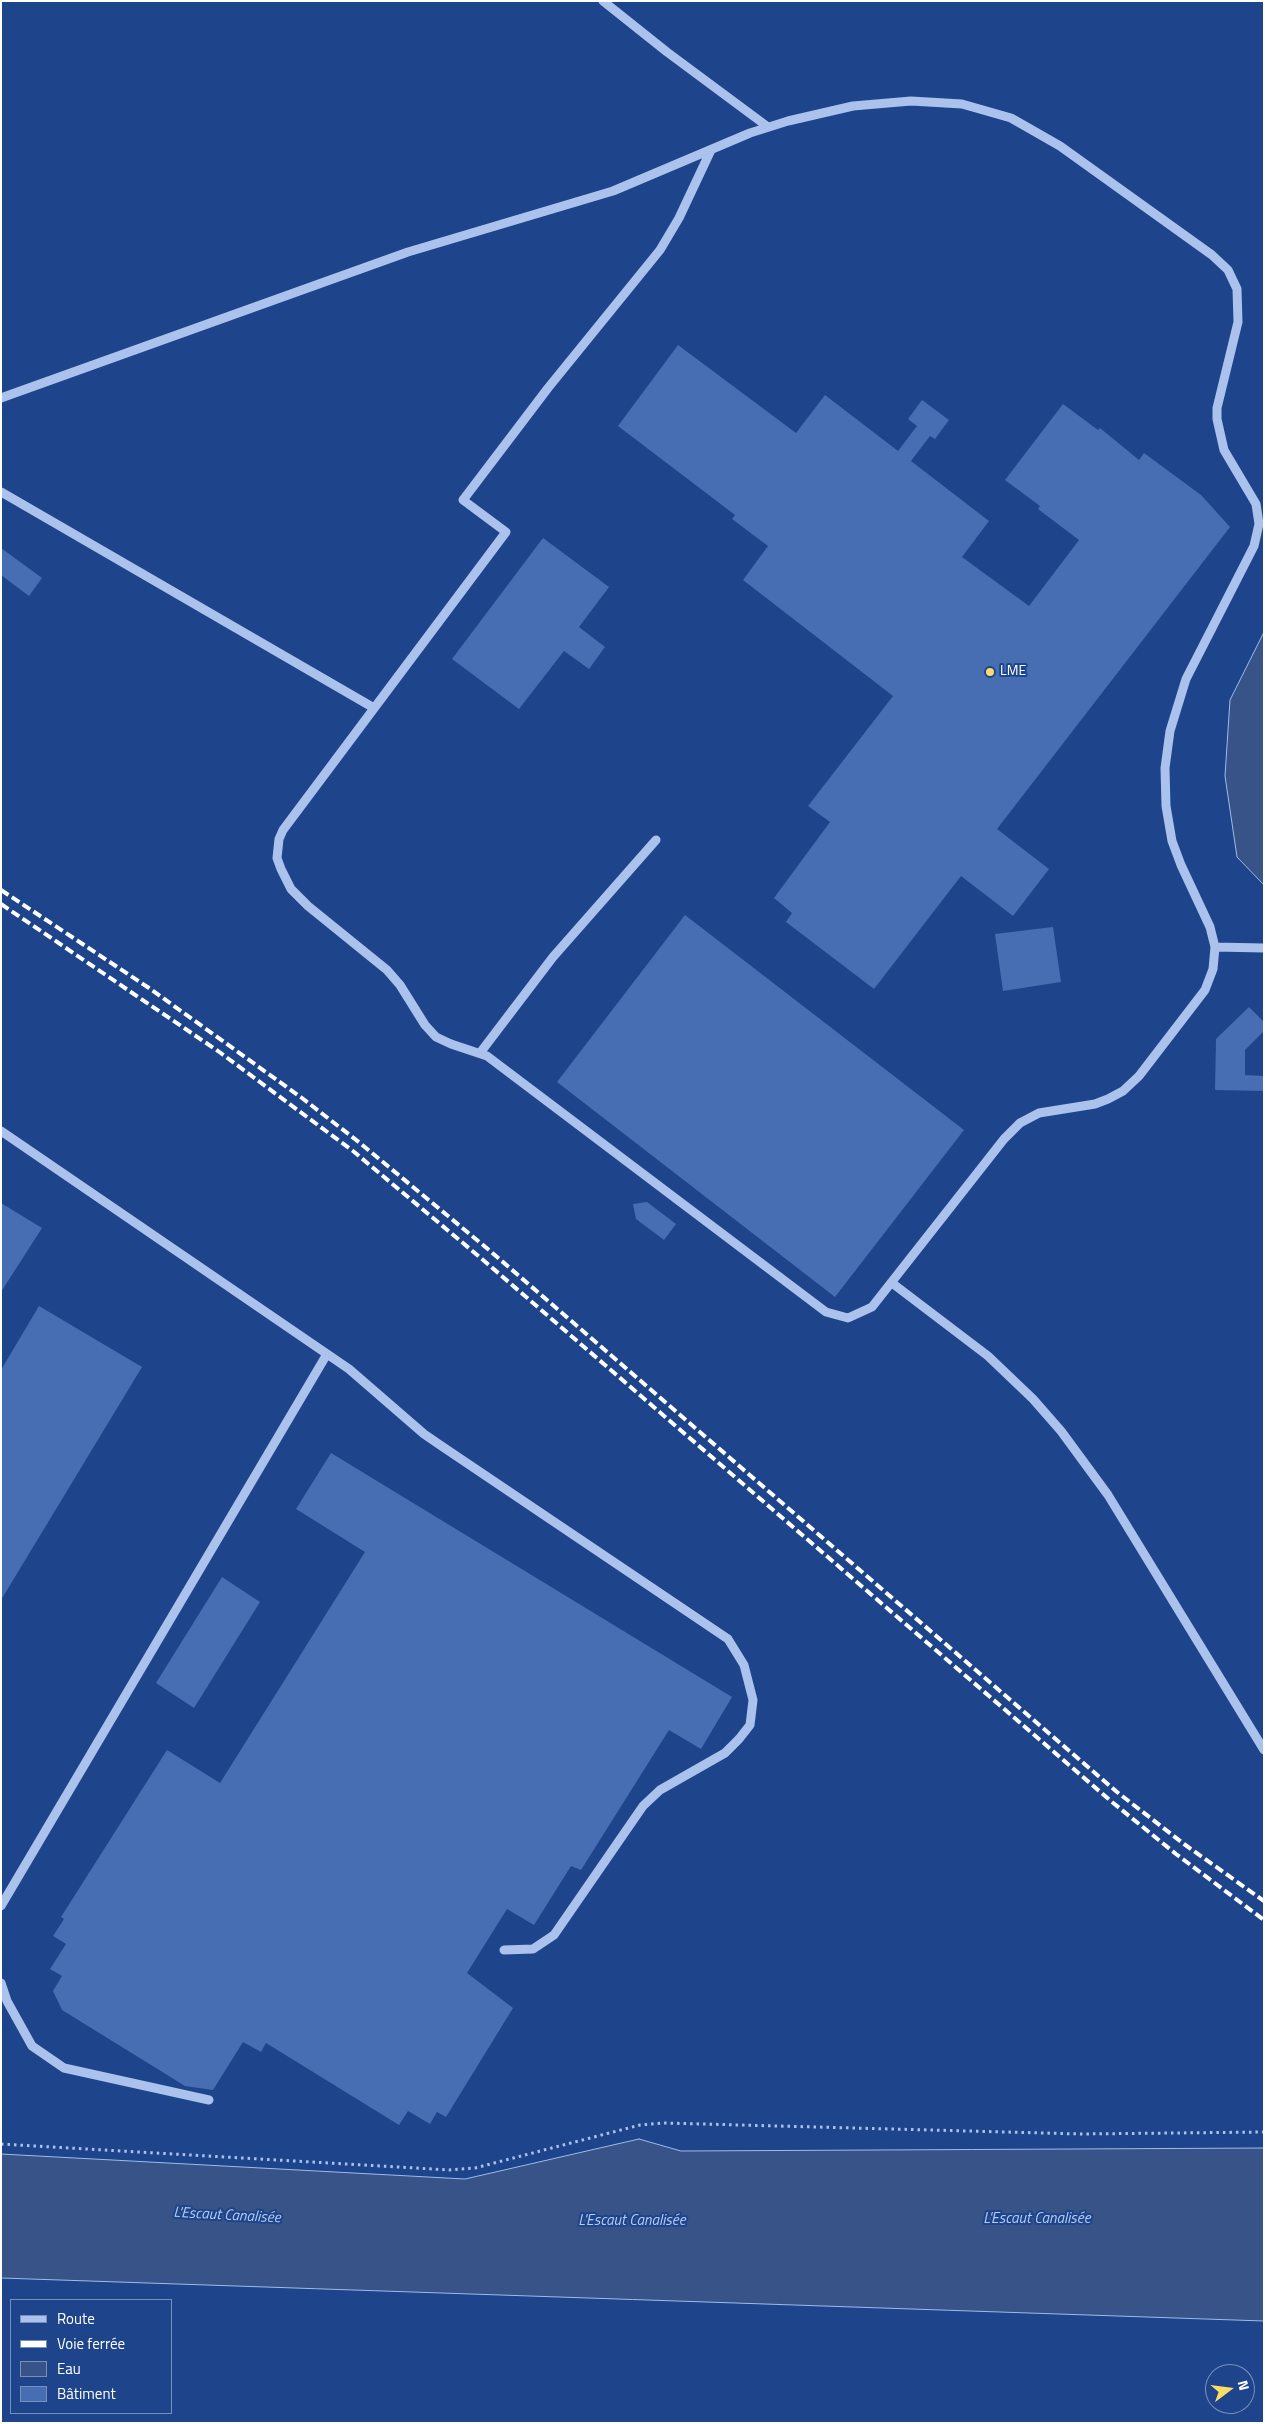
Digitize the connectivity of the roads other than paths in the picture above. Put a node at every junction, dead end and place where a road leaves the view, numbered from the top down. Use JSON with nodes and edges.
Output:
{"nodes":[{"id":1,"x":603,"y":1,"type":"edge"},
{"id":2,"x":768,"y":127,"type":"junction"},
{"id":3,"x":711,"y":150,"type":"junction"},
{"id":4,"x":1,"y":398,"type":"edge"},
{"id":5,"x":1,"y":492,"type":"edge"},
{"id":6,"x":374,"y":708,"type":"junction"},
{"id":7,"x":656,"y":840,"type":"dead end"},
{"id":8,"x":1215,"y":947,"type":"junction"},
{"id":9,"x":1264,"y":948,"type":"edge"},
{"id":10,"x":480,"y":1053,"type":"junction"},
{"id":11,"x":1,"y":1132,"type":"edge"},
{"id":12,"x":892,"y":1283,"type":"junction"},
{"id":13,"x":328,"y":1354,"type":"junction"},
{"id":14,"x":1264,"y":1750,"type":"edge"},
{"id":15,"x":1,"y":1906,"type":"edge"},
{"id":16,"x":504,"y":1950,"type":"dead end"},
{"id":17,"x":1,"y":1983,"type":"edge"},
{"id":18,"x":210,"y":2100,"type":"dead end"}],
"edges":[{"from":1,"to":2,"type":"lane"},
{"from":2,"to":3,"type":"lane"},
{"from":2,"to":8,"type":"lane"},
{"from":3,"to":4,"type":"lane"},
{"from":3,"to":6,"type":"lane"},
{"from":5,"to":6,"type":"lane"},
{"from":6,"to":10,"type":"lane"},
{"from":7,"to":10,"type":"lane"},
{"from":8,"to":9,"type":"lane"},
{"from":8,"to":12,"type":"lane"},
{"from":10,"to":12,"type":"lane"},
{"from":11,"to":13,"type":"lane"},
{"from":12,"to":14,"type":"lane"},
{"from":13,"to":15,"type":"lane"},
{"from":13,"to":16,"type":"lane"},
{"from":17,"to":18,"type":"lane"}]}
